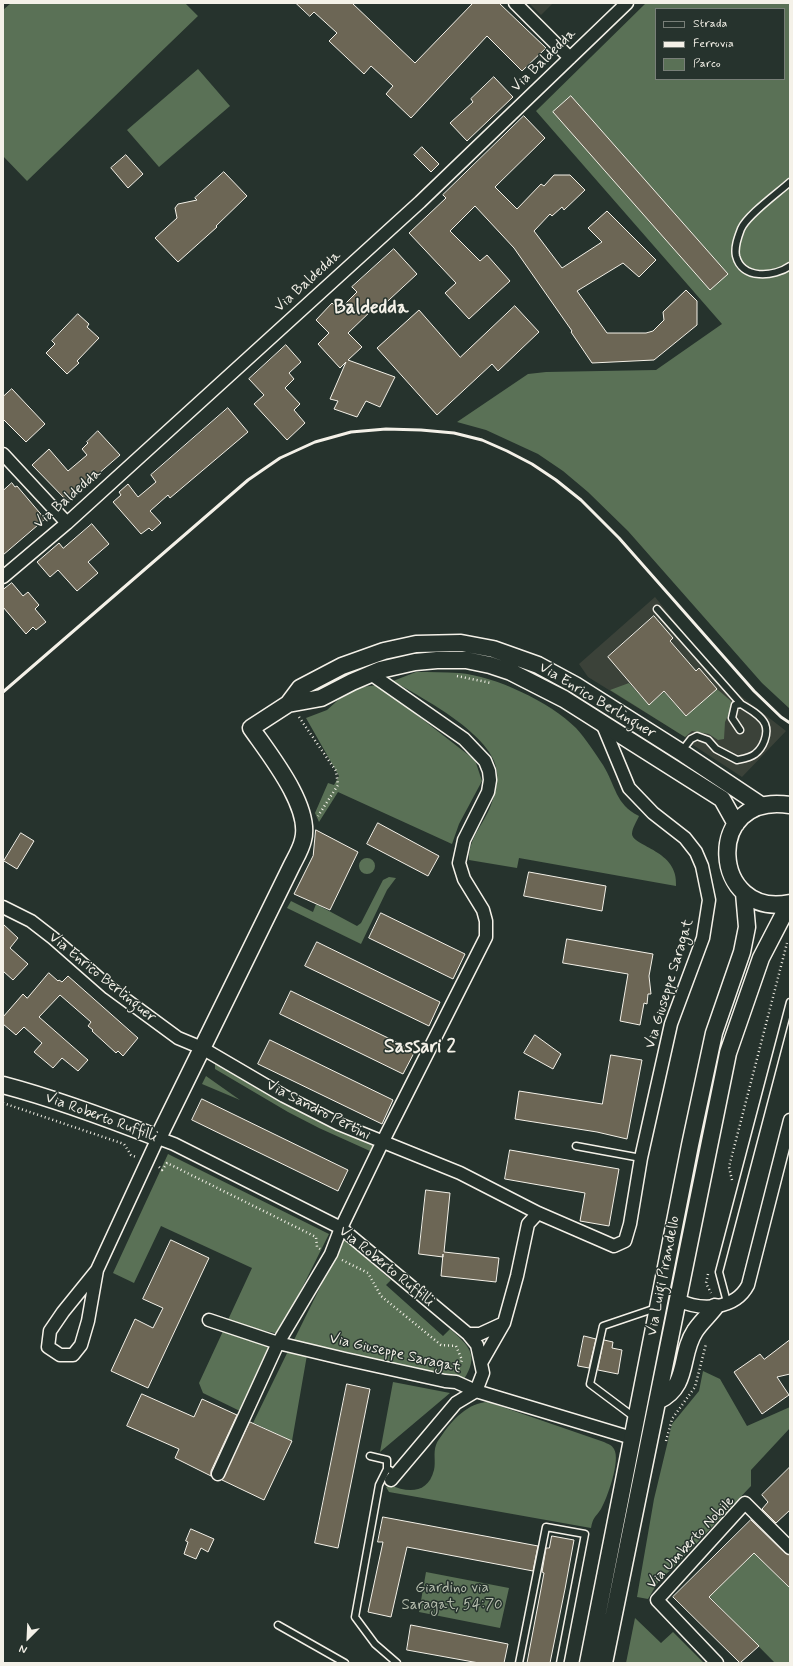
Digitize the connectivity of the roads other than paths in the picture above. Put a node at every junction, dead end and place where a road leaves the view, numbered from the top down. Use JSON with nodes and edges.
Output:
{"nodes":[{"id":1,"x":515,"y":3,"type":"edge"},
{"id":2,"x":627,"y":3,"type":"edge"},
{"id":3,"x":570,"y":58,"type":"junction"},
{"id":4,"x":790,"y":182,"type":"edge"},
{"id":5,"x":790,"y":266,"type":"edge"},
{"id":6,"x":3,"y":454,"type":"edge"},
{"id":7,"x":67,"y":523,"type":"junction"},
{"id":8,"x":3,"y":576,"type":"edge"},
{"id":9,"x":657,"y":609,"type":"dead end"},
{"id":10,"x":371,"y":674,"type":"junction"},
{"id":11,"x":741,"y":704,"type":"junction"},
{"id":12,"x":293,"y":709,"type":"junction"},
{"id":13,"x":602,"y":723,"type":"junction"},
{"id":14,"x":740,"y":730,"type":"dead end"},
{"id":15,"x":684,"y":754,"type":"junction"},
{"id":16,"x":790,"y":804,"type":"edge"},
{"id":17,"x":762,"y":806,"type":"junction"},
{"id":18,"x":736,"y":824,"type":"junction"},
{"id":19,"x":744,"y":893,"type":"junction"},
{"id":20,"x":790,"y":903,"type":"edge"},
{"id":21,"x":3,"y":907,"type":"edge"},
{"id":22,"x":790,"y":1002,"type":"edge"},
{"id":23,"x":202,"y":1048,"type":"junction"},
{"id":24,"x":3,"y":1085,"type":"edge"},
{"id":25,"x":790,"y":1120,"type":"edge"},
{"id":26,"x":164,"y":1140,"type":"junction"},
{"id":27,"x":382,"y":1143,"type":"junction"},
{"id":28,"x":576,"y":1146,"type":"dead end"},
{"id":29,"x":642,"y":1158,"type":"junction"},
{"id":30,"x":538,"y":1213,"type":"junction"},
{"id":31,"x":341,"y":1228,"type":"junction"},
{"id":32,"x":97,"y":1270,"type":"junction"},
{"id":33,"x":678,"y":1300,"type":"junction"},
{"id":34,"x":721,"y":1305,"type":"junction"},
{"id":35,"x":658,"y":1307,"type":"junction"},
{"id":36,"x":209,"y":1320,"type":"dead end"},
{"id":37,"x":504,"y":1323,"type":"junction"},
{"id":38,"x":468,"y":1334,"type":"junction"},
{"id":39,"x":278,"y":1343,"type":"junction"},
{"id":40,"x":481,"y":1363,"type":"junction"},
{"id":41,"x":476,"y":1391,"type":"junction"},
{"id":42,"x":658,"y":1401,"type":"junction"},
{"id":43,"x":636,"y":1419,"type":"junction"},
{"id":44,"x":632,"y":1438,"type":"junction"},
{"id":45,"x":370,"y":1456,"type":"dead end"},
{"id":46,"x":218,"y":1474,"type":"dead end"},
{"id":47,"x":392,"y":1474,"type":"junction"},
{"id":48,"x":790,"y":1548,"type":"edge"},
{"id":49,"x":278,"y":1626,"type":"dead end"},
{"id":50,"x":608,"y":1655,"type":"edge"},
{"id":51,"x":345,"y":1663,"type":"edge"},
{"id":52,"x":397,"y":1663,"type":"edge"},
{"id":53,"x":519,"y":1663,"type":"edge"},
{"id":54,"x":560,"y":1663,"type":"edge"},
{"id":55,"x":588,"y":1663,"type":"edge"},
{"id":56,"x":604,"y":1663,"type":"edge"},
{"id":57,"x":717,"y":1663,"type":"edge"}],
"edges":[{"from":1,"to":3,"type":"street"},
{"from":2,"to":3,"type":"street","name":"Via Baldedda"},
{"from":3,"to":7,"type":"street","name":"Via Baldedda"},
{"from":4,"to":5,"type":"lane"},
{"from":6,"to":7,"type":"street"},
{"from":7,"to":8,"type":"street","name":"Via Baldedda"},
{"from":9,"to":11,"type":"lane"},
{"from":10,"to":12,"type":"main road","name":"Via Enrico Berlinguer"},
{"from":10,"to":13,"type":"main road","name":"Via Enrico Berlinguer"},
{"from":10,"to":27,"type":"street","name":"Via Sandro Pertini"},
{"from":11,"to":14,"type":"lane"},
{"from":11,"to":15,"type":"lane"},
{"from":12,"to":15,"type":"main road","name":"Via Enrico Berlinguer"},
{"from":12,"to":23,"type":"main road","name":"Via Enrico Berlinguer"},
{"from":13,"to":18,"type":"main road","name":"Via Enrico Berlinguer"},
{"from":13,"to":29,"type":"street","name":"Via Giuseppe Saragat"},
{"from":15,"to":17,"type":"main road","name":"Via Enrico Berlinguer"},
{"from":16,"to":17,"type":"main road"},
{"from":17,"to":18,"type":"main road"},
{"from":18,"to":19,"type":"main road"},
{"from":19,"to":20,"type":"main road"},
{"from":19,"to":35,"type":"main road","name":"Via Luigi Pirandello"},
{"from":20,"to":33,"type":"main road","name":"Via Luigi Pirandello"},
{"from":21,"to":23,"type":"street","name":"Via Enrico Berlinguer"},
{"from":22,"to":34,"type":"lane"},
{"from":23,"to":26,"type":"main road"},
{"from":23,"to":27,"type":"street","name":"Via Sandro Pertini"},
{"from":24,"to":26,"type":"main road","name":"Via Roberto Ruffilli"},
{"from":25,"to":34,"type":"street"},
{"from":26,"to":31,"type":"street","name":"Via Roberto Ruffilli"},
{"from":26,"to":32,"type":"street"},
{"from":27,"to":30,"type":"street"},
{"from":27,"to":31,"type":"street"},
{"from":28,"to":29,"type":"lane"},
{"from":29,"to":30,"type":"street","name":"Via Giuseppe Saragat"},
{"from":30,"to":37,"type":"street"},
{"from":31,"to":38,"type":"street","name":"Via Roberto Ruffilli"},
{"from":31,"to":39,"type":"street"},
{"from":32,"to":32,"type":"street"},
{"from":33,"to":34,"type":"street","name":"Via Luigi Pirandello"},
{"from":33,"to":42,"type":"main road","name":"Via Luigi Pirandello"},
{"from":34,"to":42,"type":"main road"},
{"from":35,"to":43,"type":"main road","name":"Via Luigi Pirandello"},
{"from":35,"to":43,"type":"lane"},
{"from":36,"to":39,"type":"street","name":"Via Giuseppe Saragat"},
{"from":37,"to":38,"type":"street"},
{"from":37,"to":40,"type":"street"},
{"from":38,"to":40,"type":"street","name":"Via Roberto Ruffilli"},
{"from":39,"to":41,"type":"street","name":"Via Giuseppe Saragat"},
{"from":39,"to":46,"type":"street"},
{"from":40,"to":41,"type":"street","name":"Via Roberto Ruffilli"},
{"from":41,"to":44,"type":"street"},
{"from":41,"to":47,"type":"street","name":"Via Giuseppe Saragat"},
{"from":42,"to":50,"type":"main road","name":"Via Luigi Pirandello"},
{"from":43,"to":44,"type":"main road","name":"Via Luigi Pirandello"},
{"from":44,"to":55,"type":"main road","name":"Via Luigi Pirandello"},
{"from":45,"to":47,"type":"lane"},
{"from":47,"to":52,"type":"lane","name":"Via Giuseppe Saragat"},
{"from":48,"to":57,"type":"street","name":"Via Umberto Nobile"},
{"from":49,"to":51,"type":"lane"},
{"from":50,"to":56,"type":"main road","name":"Via Luigi Pirandello"},
{"from":53,"to":54,"type":"lane"}]}
